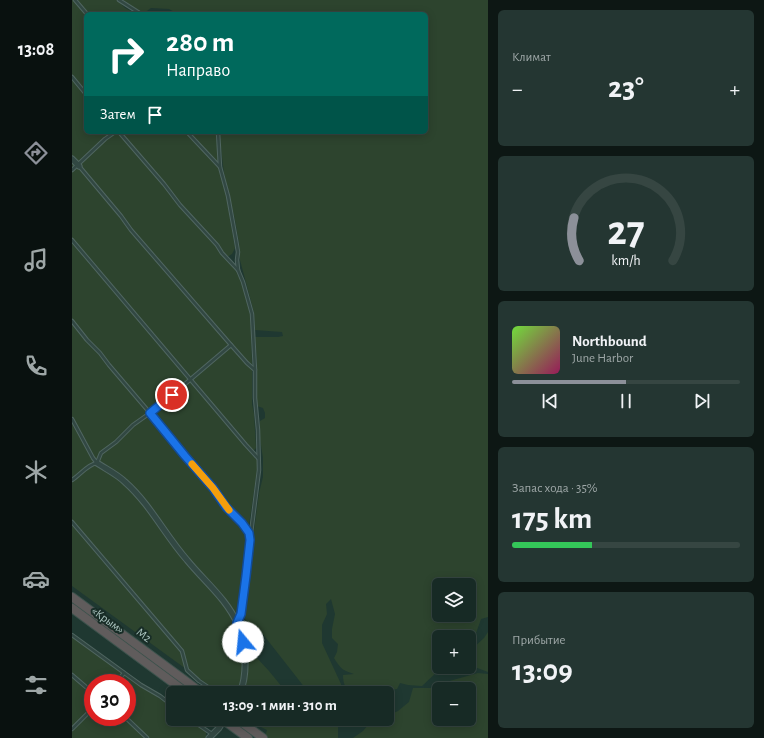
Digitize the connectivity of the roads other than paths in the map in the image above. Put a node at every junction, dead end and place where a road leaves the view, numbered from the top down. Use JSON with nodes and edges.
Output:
{"nodes":[{"id":1,"x":75,"y":0,"type":"edge"},
{"id":2,"x":120,"y":0,"type":"edge"},
{"id":3,"x":85,"y":12,"type":"edge"},
{"id":4,"x":138,"y":12,"type":"edge"},
{"id":5,"x":72,"y":77,"type":"edge"},
{"id":6,"x":84,"y":92,"type":"edge"},
{"id":7,"x":112,"y":134,"type":"edge"},
{"id":8,"x":121,"y":134,"type":"edge"},
{"id":9,"x":189,"y":134,"type":"edge"},
{"id":10,"x":218,"y":134,"type":"edge"},
{"id":11,"x":72,"y":159,"type":"edge"},
{"id":12,"x":78,"y":166,"type":"junction"},
{"id":13,"x":220,"y":167,"type":"junction"},
{"id":14,"x":72,"y":170,"type":"edge"},
{"id":15,"x":72,"y":240,"type":"edge"},
{"id":16,"x":238,"y":270,"type":"junction"},
{"id":17,"x":72,"y":321,"type":"edge"},
{"id":18,"x":231,"y":345,"type":"junction"},
{"id":19,"x":255,"y":370,"type":"junction"},
{"id":20,"x":191,"y":379,"type":"junction"},
{"id":21,"x":150,"y":413,"type":"junction"},
{"id":22,"x":72,"y":419,"type":"edge"},
{"id":23,"x":258,"y":458,"type":"junction"},
{"id":24,"x":97,"y":463,"type":"junction"},
{"id":25,"x":72,"y":480,"type":"edge"},
{"id":26,"x":72,"y":522,"type":"edge"},
{"id":27,"x":250,"y":540,"type":"junction"},
{"id":28,"x":72,"y":597,"type":"edge"},
{"id":29,"x":72,"y":608,"type":"edge"},
{"id":30,"x":237,"y":623,"type":"junction"},
{"id":31,"x":72,"y":635,"type":"edge"},
{"id":32,"x":124,"y":673,"type":"joint"},
{"id":33,"x":72,"y":675,"type":"edge"},
{"id":34,"x":84,"y":685,"type":"edge"},
{"id":35,"x":178,"y":686,"type":"edge"},
{"id":36,"x":193,"y":686,"type":"edge"},
{"id":37,"x":206,"y":686,"type":"edge"},
{"id":38,"x":242,"y":686,"type":"edge"},
{"id":39,"x":166,"y":701,"type":"edge"},
{"id":40,"x":84,"y":717,"type":"edge"},
{"id":41,"x":134,"y":726,"type":"edge"},
{"id":42,"x":198,"y":726,"type":"edge"},
{"id":43,"x":220,"y":726,"type":"edge"},
{"id":44,"x":231,"y":726,"type":"edge"},
{"id":45,"x":247,"y":726,"type":"edge"},
{"id":46,"x":72,"y":729,"type":"edge"},
{"id":47,"x":210,"y":737,"type":"edge"},
{"id":48,"x":147,"y":738,"type":"edge"},
{"id":49,"x":248,"y":738,"type":"edge"},
{"id":50,"x":263,"y":738,"type":"edge"}],
"edges":[{"from":1,"to":3,"type":"lane"},
{"from":2,"to":4,"type":"lane"},
{"from":5,"to":6,"type":"lane"},
{"from":7,"to":12,"type":"lane"},
{"from":8,"to":16,"type":"lane"},
{"from":9,"to":13,"type":"lane"},
{"from":10,"to":13,"type":"lane"},
{"from":11,"to":12,"type":"street"},
{"from":12,"to":14,"type":"lane"},
{"from":12,"to":18,"type":"lane"},
{"from":13,"to":16,"type":"lane"},
{"from":15,"to":20,"type":"lane"},
{"from":16,"to":19,"type":"lane"},
{"from":17,"to":21,"type":"lane"},
{"from":18,"to":19,"type":"lane"},
{"from":18,"to":20,"type":"lane"},
{"from":19,"to":23,"type":"lane"},
{"from":20,"to":21,"type":"lane"},
{"from":20,"to":23,"type":"lane"},
{"from":21,"to":24,"type":"lane"},
{"from":21,"to":27,"type":"lane"},
{"from":22,"to":24,"type":"lane"},
{"from":23,"to":27,"type":"lane"},
{"from":24,"to":25,"type":"lane"},
{"from":24,"to":30,"type":"street"},
{"from":26,"to":37,"type":"lane"},
{"from":27,"to":30,"type":"lane"},
{"from":28,"to":36,"type":"highway","name":"М2"},
{"from":29,"to":35,"type":"highway","name":"«Крым»"},
{"from":30,"to":38,"type":"street"},
{"from":31,"to":32,"type":"lane"},
{"from":32,"to":39,"type":"lane"},
{"from":33,"to":34,"type":"lane"},
{"from":40,"to":46,"type":"lane"},
{"from":41,"to":48,"type":"lane"},
{"from":42,"to":47,"type":"lane"},
{"from":43,"to":47,"type":"street"},
{"from":44,"to":49,"type":"highway"},
{"from":45,"to":50,"type":"highway"}]}
